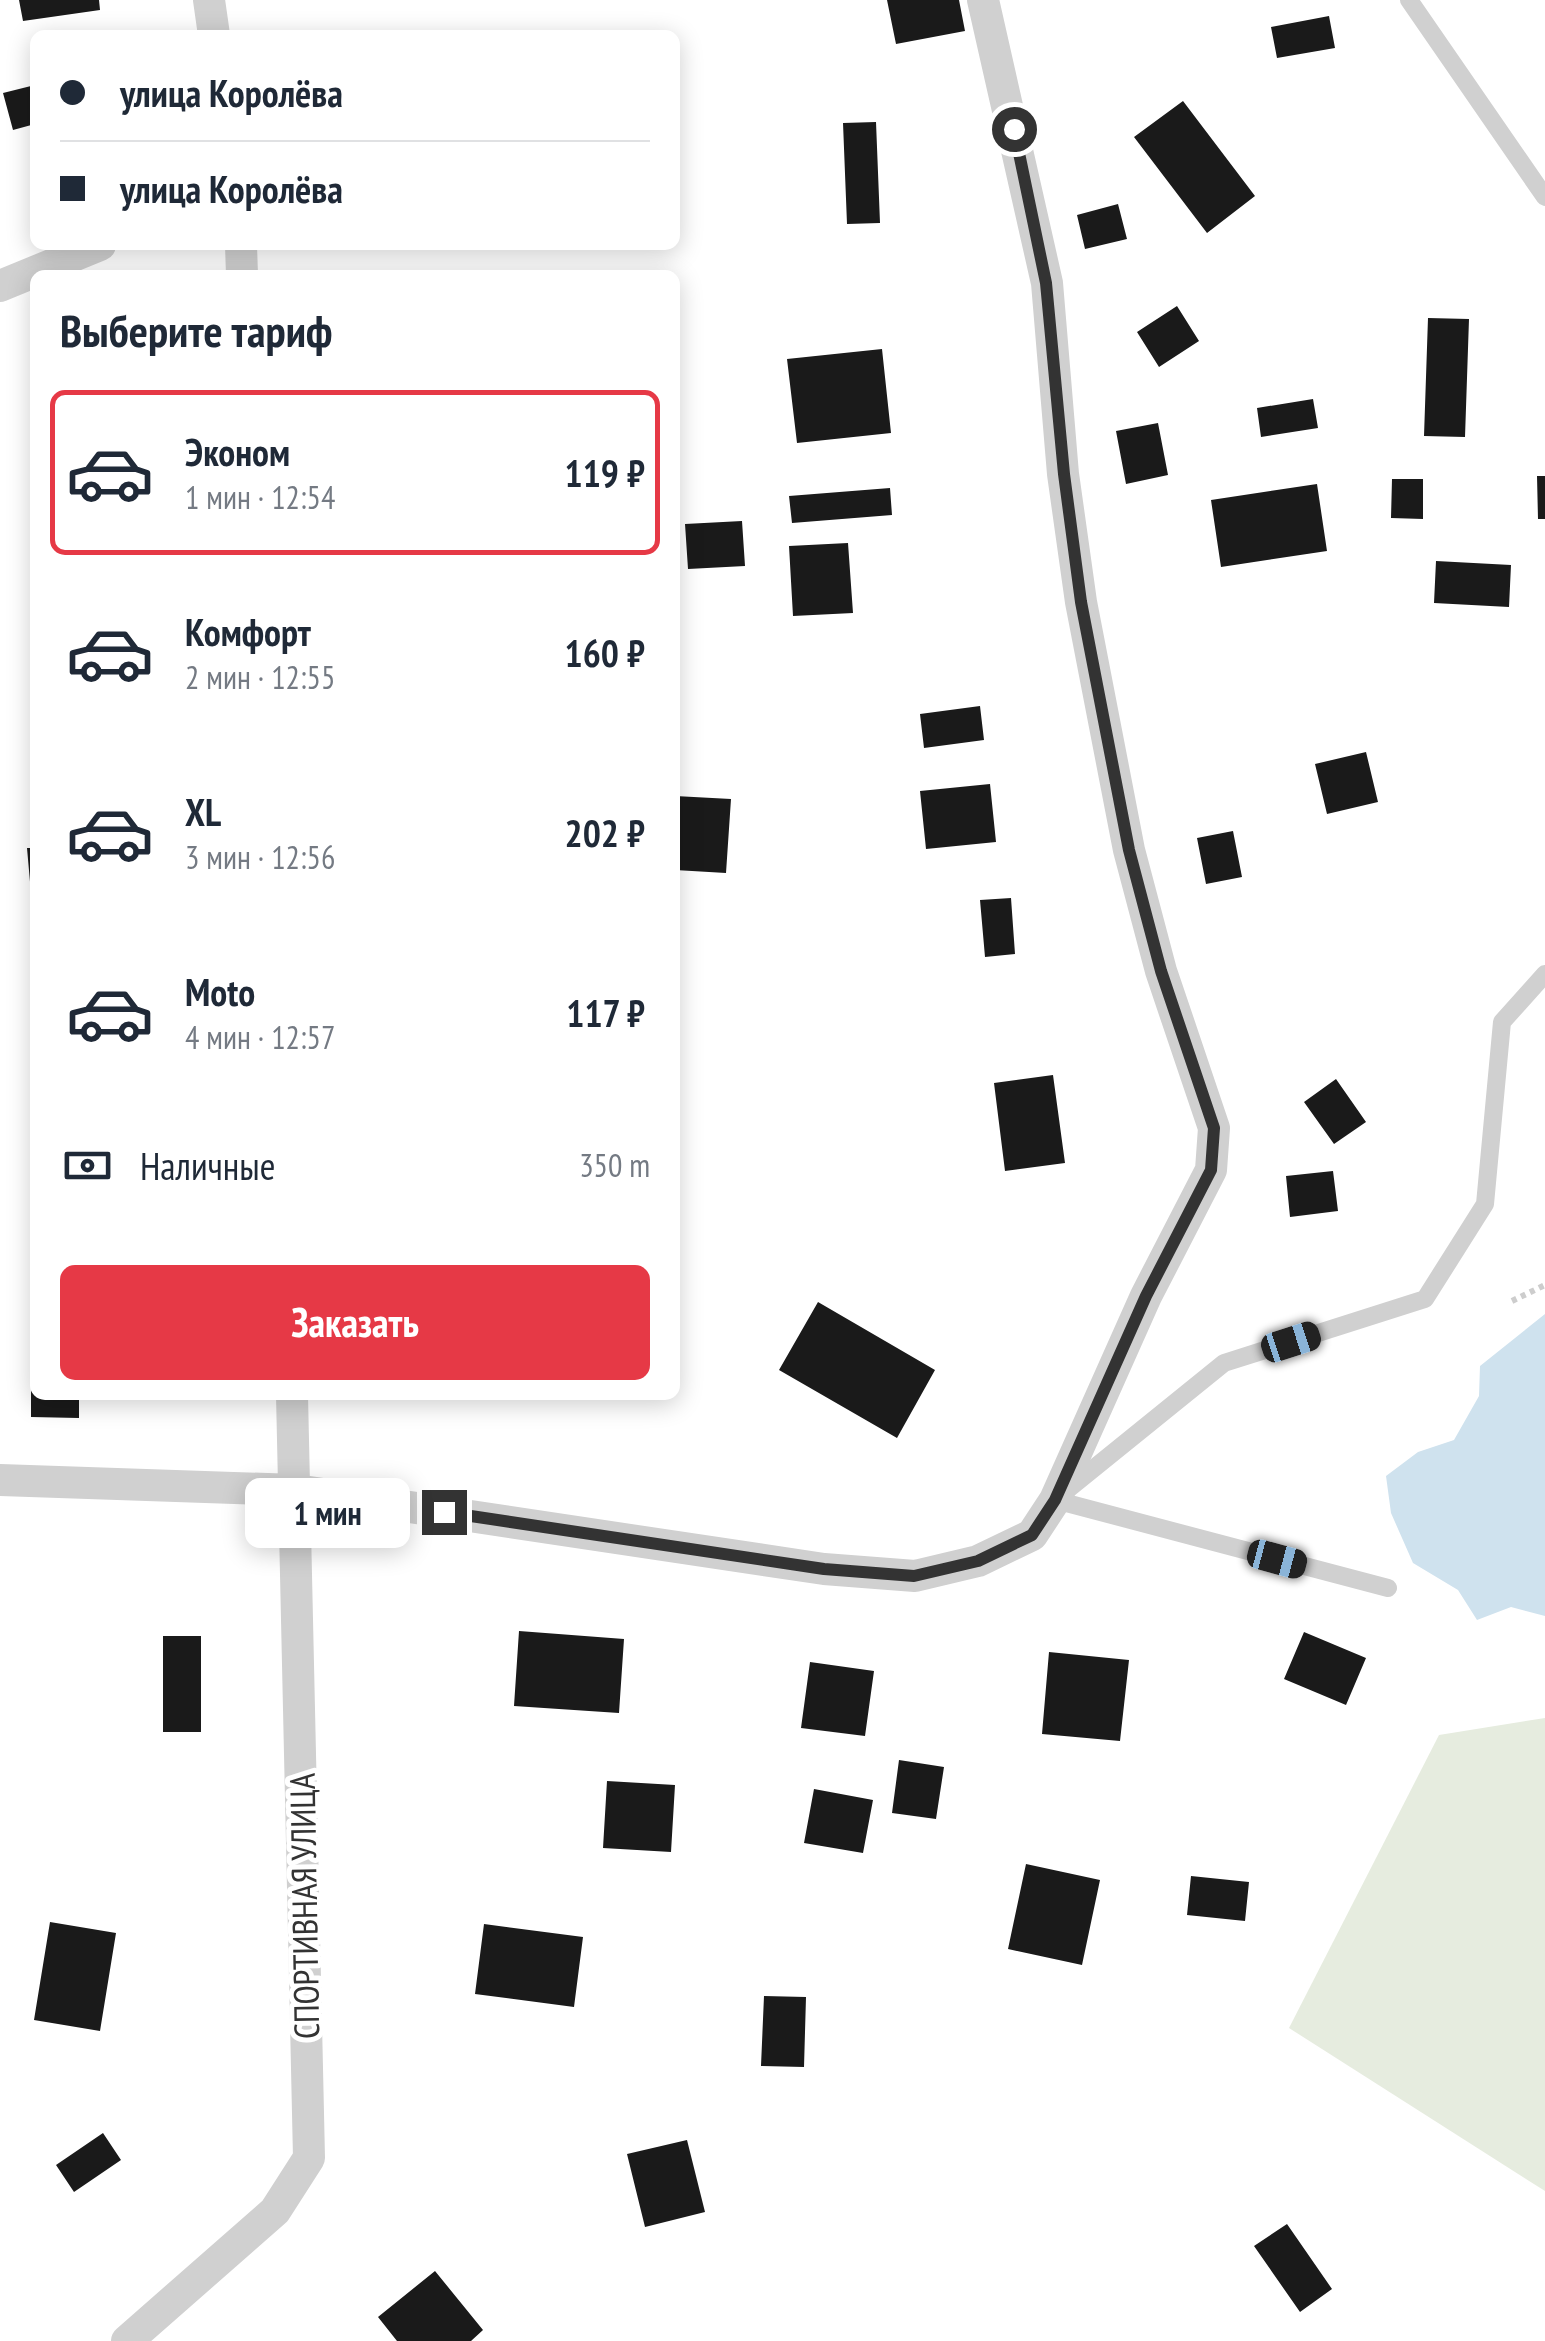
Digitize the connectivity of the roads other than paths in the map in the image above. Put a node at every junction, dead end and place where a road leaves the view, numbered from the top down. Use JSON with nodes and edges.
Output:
{"nodes":[{"id":1,"x":209,"y":0,"type":"edge"},
{"id":2,"x":982,"y":0,"type":"edge"},
{"id":3,"x":1409,"y":0,"type":"edge"},
{"id":4,"x":213,"y":30,"type":"edge"},
{"id":5,"x":1545,"y":196,"type":"edge"},
{"id":6,"x":88,"y":250,"type":"edge"},
{"id":7,"x":39,"y":270,"type":"edge"},
{"id":8,"x":30,"y":274,"type":"edge"},
{"id":9,"x":0,"y":286,"type":"edge"},
{"id":10,"x":1545,"y":974,"type":"edge"},
{"id":11,"x":292,"y":1400,"type":"edge"},
{"id":12,"x":0,"y":1480,"type":"edge"},
{"id":13,"x":296,"y":1490,"type":"junction"},
{"id":14,"x":1055,"y":1500,"type":"junction"},
{"id":15,"x":1388,"y":1588,"type":"dead end"},
{"id":16,"x":128,"y":2341,"type":"edge"}],
"edges":[{"from":1,"to":4,"type":"street"},
{"from":2,"to":14,"type":"street"},
{"from":3,"to":5,"type":"lane"},
{"from":6,"to":7,"type":"street"},
{"from":8,"to":9,"type":"street"},
{"from":10,"to":14,"type":"lane"},
{"from":11,"to":13,"type":"street","name":"СПОРТИВНАЯ УЛИЦА"},
{"from":12,"to":13,"type":"street"},
{"from":13,"to":14,"type":"street"},
{"from":13,"to":16,"type":"street","name":"СПОРТИВНАЯ УЛИЦА"},
{"from":14,"to":15,"type":"lane"}]}
